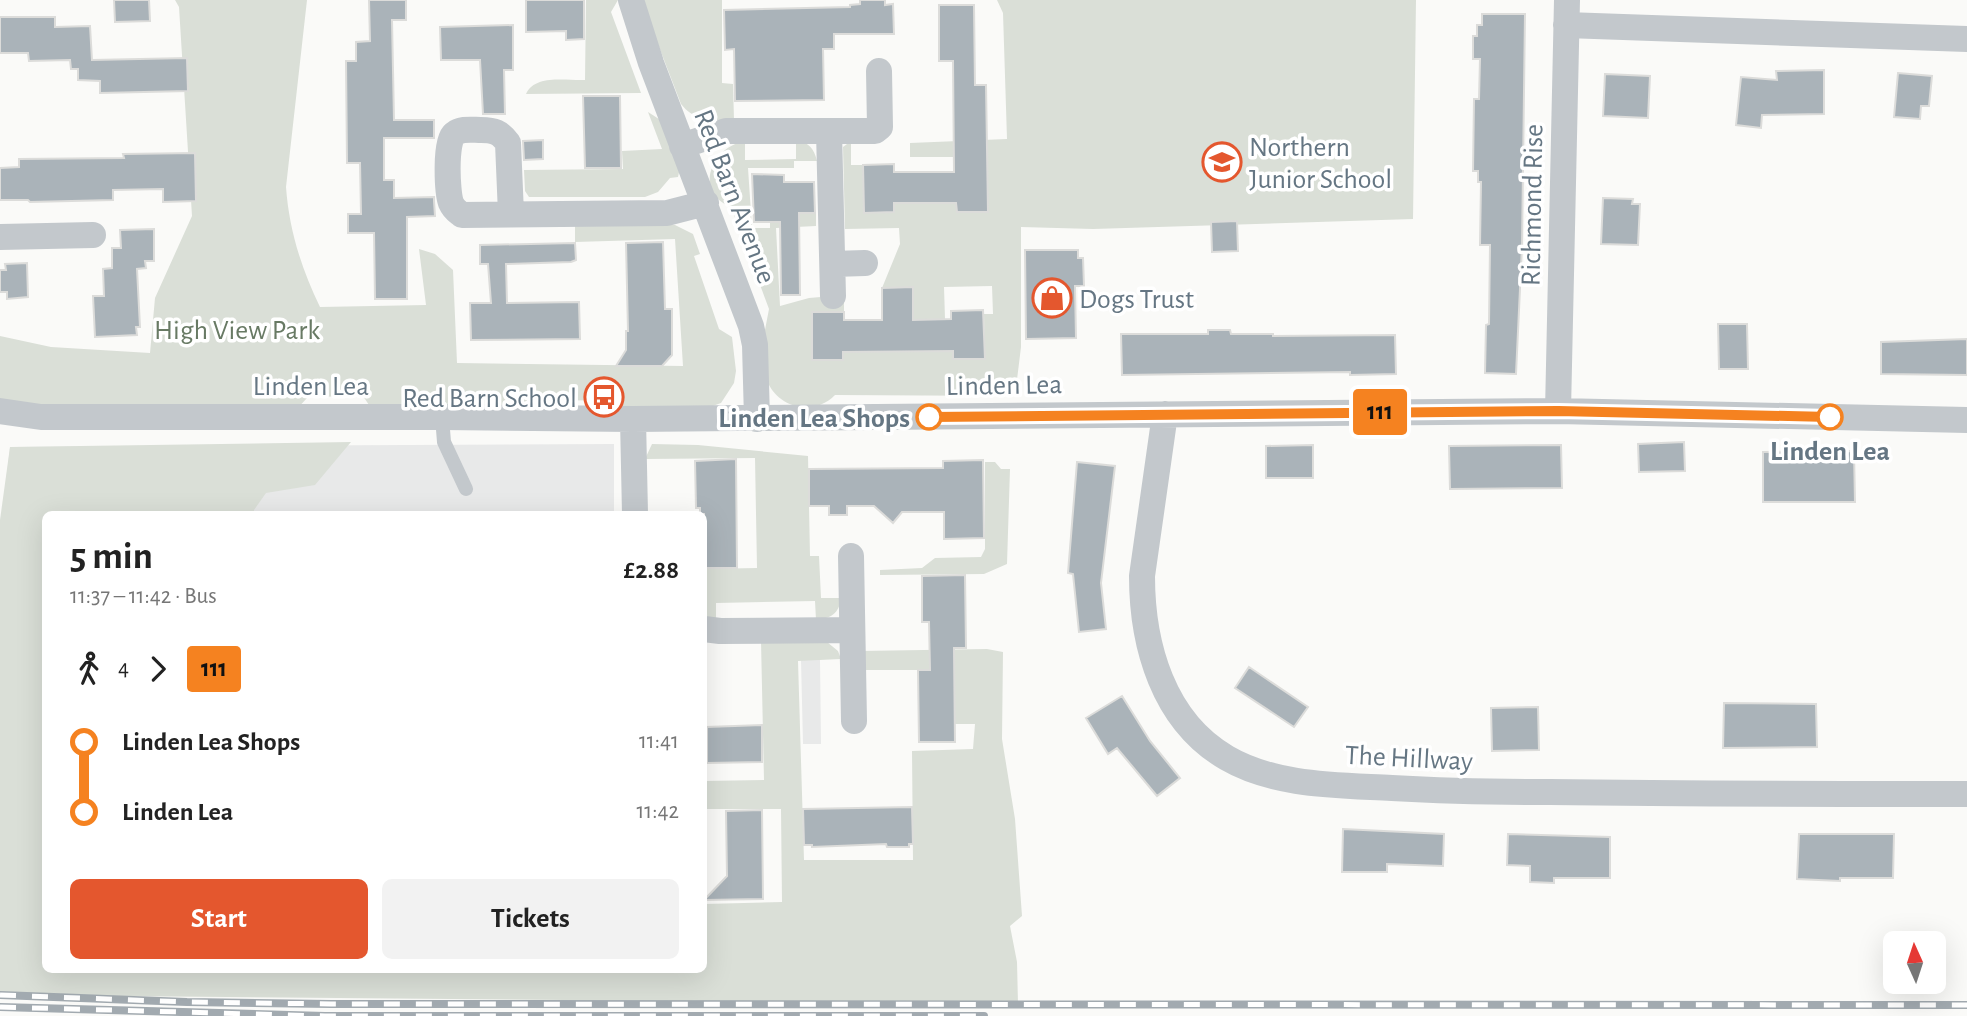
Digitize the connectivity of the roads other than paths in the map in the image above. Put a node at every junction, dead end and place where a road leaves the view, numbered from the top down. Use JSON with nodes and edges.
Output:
{"nodes":[{"id":1,"x":631,"y":0,"type":"edge"},
{"id":2,"x":1567,"y":12,"type":"edge"},
{"id":3,"x":1967,"y":39,"type":"edge"},
{"id":4,"x":879,"y":71,"type":"dead end"},
{"id":5,"x":829,"y":131,"type":"junction"},
{"id":6,"x":682,"y":146,"type":"junction"},
{"id":7,"x":706,"y":203,"type":"junction"},
{"id":8,"x":511,"y":214,"type":"dead end"},
{"id":9,"x":93,"y":235,"type":"dead end"},
{"id":10,"x":0,"y":237,"type":"edge"},
{"id":11,"x":865,"y":263,"type":"dead end"},
{"id":12,"x":833,"y":264,"type":"junction"},
{"id":13,"x":833,"y":296,"type":"dead end"},
{"id":14,"x":0,"y":411,"type":"edge"},
{"id":15,"x":1558,"y":411,"type":"junction"},
{"id":16,"x":1165,"y":414,"type":"junction"},
{"id":17,"x":442,"y":416,"type":"junction"},
{"id":18,"x":633,"y":419,"type":"junction"},
{"id":19,"x":757,"y":419,"type":"junction"},
{"id":20,"x":1967,"y":420,"type":"edge"},
{"id":21,"x":466,"y":489,"type":"dead end"},
{"id":22,"x":635,"y":511,"type":"edge"},
{"id":23,"x":851,"y":556,"type":"dead end"},
{"id":24,"x":707,"y":629,"type":"edge"},
{"id":25,"x":852,"y":630,"type":"junction"},
{"id":26,"x":854,"y":721,"type":"dead end"},
{"id":27,"x":1967,"y":794,"type":"edge"}],
"edges":[{"from":1,"to":6,"type":"street","name":"Red Barn Avenue"},
{"from":2,"to":3,"type":"street"},
{"from":2,"to":15,"type":"street","name":"Richmond Rise"},
{"from":4,"to":5,"type":"street"},
{"from":5,"to":6,"type":"street"},
{"from":5,"to":12,"type":"street"},
{"from":6,"to":7,"type":"street","name":"Red Barn Avenue"},
{"from":7,"to":8,"type":"street"},
{"from":7,"to":19,"type":"street","name":"Red Barn Avenue"},
{"from":9,"to":10,"type":"street"},
{"from":11,"to":12,"type":"street"},
{"from":12,"to":13,"type":"street"},
{"from":14,"to":17,"type":"street","name":"Linden Lea"},
{"from":15,"to":16,"type":"street","name":"Linden Lea"},
{"from":15,"to":20,"type":"street","name":"Linden Lea"},
{"from":16,"to":19,"type":"street","name":"Linden Lea"},
{"from":16,"to":27,"type":"street","name":"The Hillway"},
{"from":17,"to":18,"type":"street","name":"Linden Lea"},
{"from":17,"to":21,"type":"lane"},
{"from":18,"to":19,"type":"street","name":"Linden Lea"},
{"from":18,"to":22,"type":"street"},
{"from":23,"to":25,"type":"street"},
{"from":24,"to":25,"type":"street"},
{"from":25,"to":26,"type":"street"}]}
